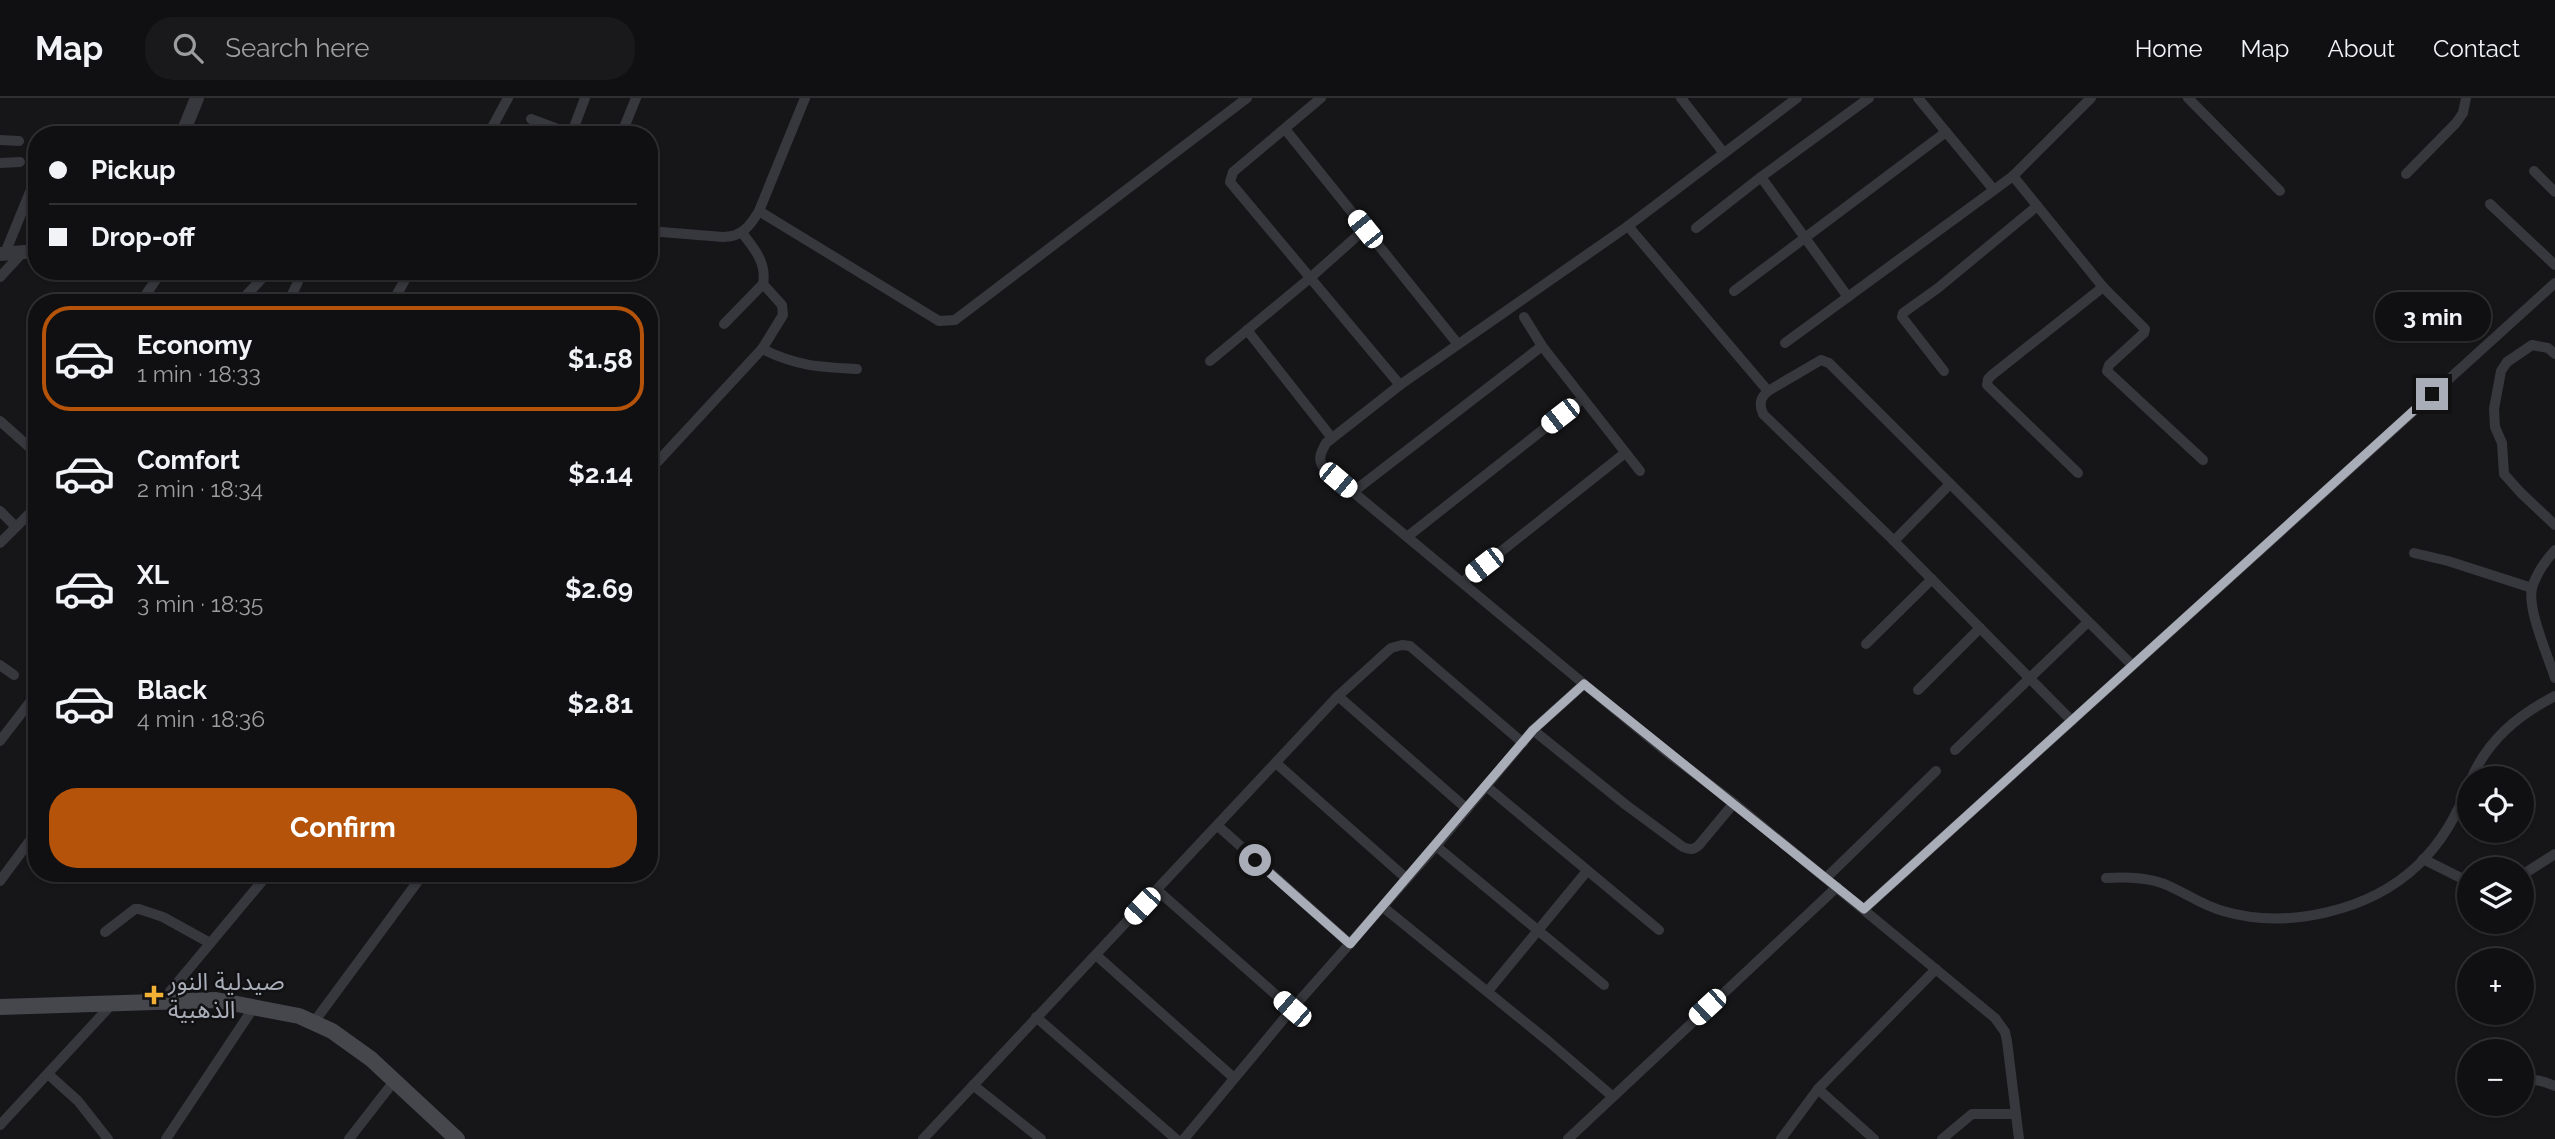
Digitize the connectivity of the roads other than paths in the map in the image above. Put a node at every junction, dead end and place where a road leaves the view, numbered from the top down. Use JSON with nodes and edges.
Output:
{"nodes":[{"id":1,"x":197,"y":98,"type":"edge"},
{"id":2,"x":508,"y":98,"type":"edge"},
{"id":3,"x":585,"y":98,"type":"edge"},
{"id":4,"x":636,"y":98,"type":"edge"},
{"id":5,"x":805,"y":98,"type":"edge"},
{"id":6,"x":1247,"y":98,"type":"edge"},
{"id":7,"x":1321,"y":98,"type":"edge"},
{"id":8,"x":1681,"y":98,"type":"edge"},
{"id":9,"x":1797,"y":98,"type":"edge"},
{"id":10,"x":1869,"y":98,"type":"edge"},
{"id":11,"x":1918,"y":98,"type":"edge"},
{"id":12,"x":2091,"y":98,"type":"edge"},
{"id":13,"x":2188,"y":98,"type":"edge"},
{"id":14,"x":2466,"y":98,"type":"edge"},
{"id":15,"x":531,"y":119,"type":"dead end"},
{"id":16,"x":186,"y":126,"type":"edge"},
{"id":17,"x":493,"y":126,"type":"edge"},
{"id":18,"x":550,"y":126,"type":"edge"},
{"id":19,"x":574,"y":126,"type":"edge"},
{"id":20,"x":625,"y":126,"type":"edge"},
{"id":21,"x":1285,"y":129,"type":"junction"},
{"id":22,"x":1946,"y":132,"type":"junction"},
{"id":23,"x":0,"y":140,"type":"edge"},
{"id":24,"x":19,"y":141,"type":"dead end"},
{"id":25,"x":1723,"y":152,"type":"junction"},
{"id":26,"x":20,"y":162,"type":"dead end"},
{"id":27,"x":0,"y":163,"type":"edge"},
{"id":28,"x":2534,"y":171,"type":"dead end"},
{"id":29,"x":2406,"y":174,"type":"dead end"},
{"id":30,"x":2012,"y":176,"type":"junction"},
{"id":31,"x":1761,"y":177,"type":"junction"},
{"id":32,"x":1994,"y":190,"type":"junction"},
{"id":33,"x":2280,"y":191,"type":"dead end"},
{"id":34,"x":2555,"y":192,"type":"edge"},
{"id":35,"x":28,"y":195,"type":"edge"},
{"id":36,"x":2490,"y":204,"type":"dead end"},
{"id":37,"x":2037,"y":206,"type":"junction"},
{"id":38,"x":759,"y":211,"type":"junction"},
{"id":39,"x":1628,"y":226,"type":"junction"},
{"id":40,"x":1696,"y":228,"type":"dead end"},
{"id":41,"x":1365,"y":229,"type":"junction"},
{"id":42,"x":658,"y":232,"type":"edge"},
{"id":43,"x":742,"y":233,"type":"junction"},
{"id":44,"x":1804,"y":237,"type":"junction"},
{"id":45,"x":28,"y":252,"type":"edge"},
{"id":46,"x":2,"y":253,"type":"edge"},
{"id":47,"x":28,"y":254,"type":"edge"},
{"id":48,"x":2555,"y":265,"type":"edge"},
{"id":49,"x":0,"y":277,"type":"edge"},
{"id":50,"x":1310,"y":278,"type":"junction"},
{"id":51,"x":261,"y":280,"type":"edge"},
{"id":52,"x":2555,"y":283,"type":"edge"},
{"id":53,"x":763,"y":284,"type":"junction"},
{"id":54,"x":2103,"y":287,"type":"junction"},
{"id":55,"x":1734,"y":291,"type":"dead end"},
{"id":56,"x":248,"y":294,"type":"edge"},
{"id":57,"x":1848,"y":297,"type":"junction"},
{"id":58,"x":1524,"y":317,"type":"dead end"},
{"id":59,"x":724,"y":324,"type":"dead end"},
{"id":60,"x":1247,"y":330,"type":"junction"},
{"id":61,"x":1457,"y":343,"type":"junction"},
{"id":62,"x":1785,"y":343,"type":"dead end"},
{"id":63,"x":1542,"y":346,"type":"junction"},
{"id":64,"x":762,"y":349,"type":"junction"},
{"id":65,"x":2555,"y":354,"type":"edge"},
{"id":66,"x":1210,"y":361,"type":"dead end"},
{"id":67,"x":856,"y":369,"type":"dead end"},
{"id":68,"x":1944,"y":371,"type":"dead end"},
{"id":69,"x":1400,"y":385,"type":"junction"},
{"id":70,"x":1768,"y":391,"type":"junction"},
{"id":71,"x":1582,"y":399,"type":"junction"},
{"id":72,"x":0,"y":421,"type":"edge"},
{"id":73,"x":1332,"y":438,"type":"junction"},
{"id":74,"x":28,"y":446,"type":"edge"},
{"id":75,"x":1625,"y":453,"type":"junction"},
{"id":76,"x":2203,"y":460,"type":"dead end"},
{"id":77,"x":658,"y":461,"type":"edge"},
{"id":78,"x":1640,"y":471,"type":"dead end"},
{"id":79,"x":2078,"y":473,"type":"dead end"},
{"id":80,"x":1950,"y":484,"type":"junction"},
{"id":81,"x":1353,"y":492,"type":"junction"},
{"id":82,"x":0,"y":511,"type":"edge"},
{"id":83,"x":28,"y":515,"type":"edge"},
{"id":84,"x":2555,"y":525,"type":"edge"},
{"id":85,"x":16,"y":527,"type":"junction"},
{"id":86,"x":1407,"y":537,"type":"junction"},
{"id":87,"x":1894,"y":541,"type":"junction"},
{"id":88,"x":0,"y":543,"type":"edge"},
{"id":89,"x":2555,"y":550,"type":"edge"},
{"id":90,"x":2414,"y":553,"type":"dead end"},
{"id":91,"x":1932,"y":579,"type":"junction"},
{"id":92,"x":1464,"y":581,"type":"junction"},
{"id":93,"x":2532,"y":588,"type":"junction"},
{"id":94,"x":2088,"y":622,"type":"junction"},
{"id":95,"x":1980,"y":628,"type":"junction"},
{"id":96,"x":1866,"y":644,"type":"dead end"},
{"id":97,"x":2132,"y":665,"type":"junction"},
{"id":98,"x":0,"y":666,"type":"edge"},
{"id":99,"x":14,"y":675,"type":"dead end"},
{"id":100,"x":2029,"y":678,"type":"junction"},
{"id":101,"x":2555,"y":678,"type":"edge"},
{"id":102,"x":1584,"y":684,"type":"junction"},
{"id":103,"x":1918,"y":690,"type":"dead end"},
{"id":104,"x":1338,"y":696,"type":"junction"},
{"id":105,"x":2555,"y":696,"type":"edge"},
{"id":106,"x":28,"y":705,"type":"edge"},
{"id":107,"x":2071,"y":720,"type":"junction"},
{"id":108,"x":1533,"y":730,"type":"junction"},
{"id":109,"x":0,"y":741,"type":"edge"},
{"id":110,"x":1523,"y":743,"type":"junction"},
{"id":111,"x":1955,"y":750,"type":"dead end"},
{"id":112,"x":1276,"y":763,"type":"junction"},
{"id":113,"x":2477,"y":766,"type":"edge"},
{"id":114,"x":1936,"y":771,"type":"dead end"},
{"id":115,"x":1486,"y":786,"type":"junction"},
{"id":116,"x":1734,"y":803,"type":"junction"},
{"id":117,"x":1467,"y":809,"type":"junction"},
{"id":118,"x":2457,"y":811,"type":"edge"},
{"id":119,"x":1218,"y":826,"type":"junction"},
{"id":120,"x":28,"y":843,"type":"edge"},
{"id":121,"x":1436,"y":846,"type":"junction"},
{"id":122,"x":2555,"y":854,"type":"edge"},
{"id":123,"x":2423,"y":859,"type":"junction"},
{"id":124,"x":2534,"y":867,"type":"edge"},
{"id":125,"x":1587,"y":871,"type":"junction"},
{"id":126,"x":2457,"y":876,"type":"edge"},
{"id":127,"x":1826,"y":878,"type":"junction"},
{"id":128,"x":2106,"y":878,"type":"dead end"},
{"id":129,"x":1407,"y":879,"type":"junction"},
{"id":130,"x":0,"y":881,"type":"edge"},
{"id":131,"x":261,"y":882,"type":"edge"},
{"id":132,"x":417,"y":882,"type":"edge"},
{"id":133,"x":1837,"y":887,"type":"junction"},
{"id":134,"x":1157,"y":890,"type":"junction"},
{"id":135,"x":1383,"y":907,"type":"junction"},
{"id":136,"x":1864,"y":909,"type":"junction"},
{"id":137,"x":1538,"y":930,"type":"junction"},
{"id":138,"x":1659,"y":930,"type":"dead end"},
{"id":139,"x":105,"y":932,"type":"dead end"},
{"id":140,"x":210,"y":943,"type":"junction"},
{"id":141,"x":1350,"y":944,"type":"junction"},
{"id":142,"x":1096,"y":955,"type":"junction"},
{"id":143,"x":1937,"y":969,"type":"junction"},
{"id":144,"x":1604,"y":985,"type":"dead end"},
{"id":145,"x":1488,"y":991,"type":"junction"},
{"id":146,"x":162,"y":1001,"type":"junction"},
{"id":147,"x":113,"y":1003,"type":"junction"},
{"id":148,"x":0,"y":1007,"type":"edge"},
{"id":149,"x":254,"y":1007,"type":"junction"},
{"id":150,"x":1292,"y":1009,"type":"junction"},
{"id":151,"x":1036,"y":1017,"type":"junction"},
{"id":152,"x":314,"y":1022,"type":"junction"},
{"id":153,"x":48,"y":1074,"type":"junction"},
{"id":154,"x":1234,"y":1078,"type":"junction"},
{"id":155,"x":2534,"y":1079,"type":"edge"},
{"id":156,"x":395,"y":1080,"type":"junction"},
{"id":157,"x":973,"y":1084,"type":"junction"},
{"id":158,"x":2555,"y":1086,"type":"edge"},
{"id":159,"x":1818,"y":1089,"type":"junction"},
{"id":160,"x":1612,"y":1096,"type":"junction"},
{"id":161,"x":2016,"y":1114,"type":"junction"},
{"id":162,"x":0,"y":1125,"type":"edge"},
{"id":163,"x":178,"y":1134,"type":"edge"},
{"id":164,"x":108,"y":1139,"type":"edge"},
{"id":165,"x":166,"y":1139,"type":"edge"},
{"id":166,"x":349,"y":1139,"type":"edge"},
{"id":167,"x":457,"y":1139,"type":"edge"},
{"id":168,"x":923,"y":1139,"type":"edge"},
{"id":169,"x":1041,"y":1139,"type":"edge"},
{"id":170,"x":1176,"y":1139,"type":"edge"},
{"id":171,"x":1184,"y":1139,"type":"edge"},
{"id":172,"x":1568,"y":1139,"type":"edge"},
{"id":173,"x":1781,"y":1139,"type":"edge"},
{"id":174,"x":1874,"y":1139,"type":"edge"},
{"id":175,"x":1942,"y":1139,"type":"edge"},
{"id":176,"x":2020,"y":1139,"type":"edge"}],
"edges":[{"from":1,"to":16,"type":"street"},
{"from":2,"to":17,"type":"street"},
{"from":3,"to":19,"type":"street"},
{"from":4,"to":20,"type":"street"},
{"from":5,"to":38,"type":"street"},
{"from":6,"to":38,"type":"street"},
{"from":7,"to":21,"type":"street"},
{"from":8,"to":25,"type":"street"},
{"from":9,"to":25,"type":"street"},
{"from":10,"to":31,"type":"street"},
{"from":11,"to":22,"type":"street"},
{"from":12,"to":30,"type":"street"},
{"from":13,"to":33,"type":"street"},
{"from":14,"to":29,"type":"street"},
{"from":15,"to":18,"type":"street"},
{"from":21,"to":41,"type":"street"},
{"from":21,"to":50,"type":"street"},
{"from":22,"to":32,"type":"street"},
{"from":22,"to":44,"type":"street"},
{"from":23,"to":24,"type":"street"},
{"from":25,"to":39,"type":"street"},
{"from":26,"to":27,"type":"street"},
{"from":28,"to":34,"type":"street"},
{"from":30,"to":32,"type":"street"},
{"from":30,"to":37,"type":"street"},
{"from":31,"to":40,"type":"street"},
{"from":31,"to":44,"type":"street"},
{"from":32,"to":57,"type":"street"},
{"from":35,"to":46,"type":"street"},
{"from":36,"to":48,"type":"street"},
{"from":37,"to":54,"type":"street"},
{"from":37,"to":68,"type":"street"},
{"from":38,"to":43,"type":"street"},
{"from":39,"to":61,"type":"street"},
{"from":39,"to":70,"type":"street"},
{"from":41,"to":50,"type":"street"},
{"from":41,"to":61,"type":"street"},
{"from":42,"to":43,"type":"street"},
{"from":43,"to":53,"type":"street"},
{"from":44,"to":55,"type":"street"},
{"from":44,"to":57,"type":"street"},
{"from":45,"to":46,"type":"street"},
{"from":47,"to":49,"type":"street"},
{"from":50,"to":60,"type":"street"},
{"from":50,"to":69,"type":"street"},
{"from":51,"to":56,"type":"street"},
{"from":52,"to":97,"type":"street"},
{"from":53,"to":59,"type":"street"},
{"from":53,"to":64,"type":"street"},
{"from":54,"to":76,"type":"street"},
{"from":54,"to":79,"type":"street"},
{"from":57,"to":62,"type":"street"},
{"from":58,"to":63,"type":"street"},
{"from":60,"to":66,"type":"street"},
{"from":60,"to":73,"type":"street"},
{"from":61,"to":69,"type":"street"},
{"from":63,"to":71,"type":"street"},
{"from":63,"to":81,"type":"street"},
{"from":64,"to":67,"type":"street"},
{"from":64,"to":77,"type":"street"},
{"from":65,"to":84,"type":"street"},
{"from":69,"to":73,"type":"street"},
{"from":70,"to":80,"type":"street"},
{"from":70,"to":87,"type":"street"},
{"from":71,"to":75,"type":"street"},
{"from":71,"to":86,"type":"street"},
{"from":72,"to":74,"type":"street"},
{"from":73,"to":81,"type":"street"},
{"from":75,"to":78,"type":"street"},
{"from":75,"to":92,"type":"street"},
{"from":80,"to":87,"type":"street"},
{"from":80,"to":94,"type":"street"},
{"from":81,"to":86,"type":"street"},
{"from":82,"to":85,"type":"street"},
{"from":83,"to":85,"type":"street"},
{"from":85,"to":88,"type":"street"},
{"from":86,"to":92,"type":"street"},
{"from":87,"to":91,"type":"street"},
{"from":89,"to":93,"type":"street"},
{"from":90,"to":93,"type":"street"},
{"from":91,"to":95,"type":"street"},
{"from":91,"to":96,"type":"street"},
{"from":92,"to":102,"type":"street"},
{"from":93,"to":101,"type":"street"},
{"from":94,"to":97,"type":"street"},
{"from":94,"to":100,"type":"street"},
{"from":95,"to":100,"type":"street"},
{"from":95,"to":103,"type":"street"},
{"from":97,"to":107,"type":"street"},
{"from":98,"to":99,"type":"street"},
{"from":100,"to":107,"type":"street"},
{"from":100,"to":111,"type":"street"},
{"from":102,"to":108,"type":"street"},
{"from":102,"to":116,"type":"street"},
{"from":104,"to":110,"type":"street"},
{"from":104,"to":112,"type":"street"},
{"from":104,"to":117,"type":"street"},
{"from":105,"to":113,"type":"street"},
{"from":106,"to":109,"type":"street"},
{"from":107,"to":136,"type":"street"},
{"from":108,"to":110,"type":"street"},
{"from":108,"to":116,"type":"street"},
{"from":110,"to":115,"type":"street"},
{"from":112,"to":119,"type":"street"},
{"from":112,"to":129,"type":"street"},
{"from":114,"to":127,"type":"street"},
{"from":115,"to":117,"type":"street"},
{"from":115,"to":125,"type":"street"},
{"from":116,"to":127,"type":"street"},
{"from":117,"to":121,"type":"street"},
{"from":118,"to":123,"type":"street"},
{"from":119,"to":134,"type":"street"},
{"from":119,"to":141,"type":"street"},
{"from":120,"to":130,"type":"street"},
{"from":121,"to":129,"type":"street"},
{"from":121,"to":137,"type":"street"},
{"from":122,"to":124,"type":"street"},
{"from":123,"to":126,"type":"street"},
{"from":123,"to":128,"type":"street"},
{"from":125,"to":137,"type":"street"},
{"from":125,"to":138,"type":"street"},
{"from":127,"to":133,"type":"street"},
{"from":129,"to":135,"type":"street"},
{"from":131,"to":140,"type":"street"},
{"from":132,"to":152,"type":"street"},
{"from":133,"to":136,"type":"street"},
{"from":133,"to":160,"type":"street"},
{"from":134,"to":142,"type":"street"},
{"from":134,"to":150,"type":"street"},
{"from":135,"to":141,"type":"street"},
{"from":135,"to":145,"type":"street"},
{"from":136,"to":143,"type":"street"},
{"from":137,"to":144,"type":"street"},
{"from":137,"to":145,"type":"street"},
{"from":139,"to":140,"type":"street"},
{"from":140,"to":146,"type":"street"},
{"from":141,"to":150,"type":"street"},
{"from":142,"to":151,"type":"street"},
{"from":142,"to":154,"type":"street"},
{"from":143,"to":159,"type":"street"},
{"from":143,"to":161,"type":"street"},
{"from":145,"to":160,"type":"street"},
{"from":146,"to":147,"type":"main road"},
{"from":146,"to":149,"type":"main road"},
{"from":147,"to":148,"type":"main road"},
{"from":147,"to":153,"type":"street"},
{"from":149,"to":152,"type":"main road"},
{"from":149,"to":163,"type":"street"},
{"from":150,"to":154,"type":"street"},
{"from":151,"to":157,"type":"street"},
{"from":151,"to":170,"type":"street"},
{"from":152,"to":156,"type":"main road"},
{"from":153,"to":162,"type":"street"},
{"from":153,"to":164,"type":"street"},
{"from":154,"to":171,"type":"street"},
{"from":155,"to":158,"type":"street"},
{"from":156,"to":166,"type":"street"},
{"from":156,"to":167,"type":"main road"},
{"from":157,"to":168,"type":"street"},
{"from":157,"to":169,"type":"street"},
{"from":159,"to":173,"type":"street"},
{"from":159,"to":174,"type":"street"},
{"from":160,"to":172,"type":"street"},
{"from":161,"to":175,"type":"street"},
{"from":161,"to":176,"type":"street"},
{"from":163,"to":165,"type":"street"}]}
